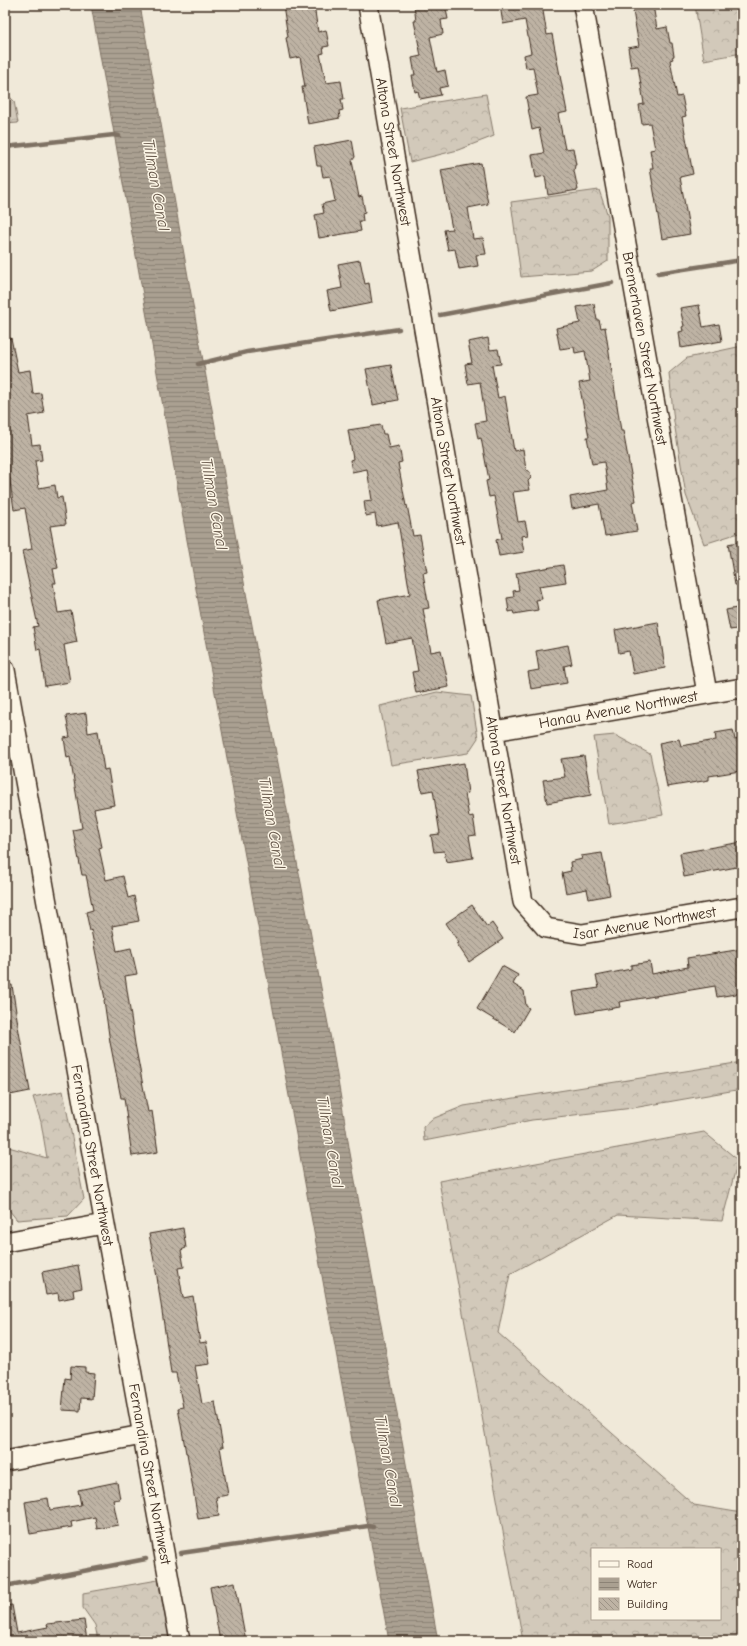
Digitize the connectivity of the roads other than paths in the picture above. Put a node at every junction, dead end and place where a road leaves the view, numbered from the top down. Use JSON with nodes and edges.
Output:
{"nodes":[{"id":1,"x":368,"y":5,"type":"edge"},
{"id":2,"x":583,"y":5,"type":"edge"},
{"id":3,"x":5,"y":670,"type":"edge"},
{"id":4,"x":742,"y":688,"type":"edge"},
{"id":5,"x":707,"y":693,"type":"junction"},
{"id":6,"x":494,"y":731,"type":"junction"},
{"id":7,"x":742,"y":907,"type":"edge"},
{"id":8,"x":546,"y":928,"type":"joint"},
{"id":9,"x":104,"y":1224,"type":"junction"},
{"id":10,"x":5,"y":1242,"type":"edge"},
{"id":11,"x":142,"y":1435,"type":"junction"},
{"id":12,"x":5,"y":1461,"type":"edge"},
{"id":13,"x":180,"y":1641,"type":"edge"}],
"edges":[{"from":1,"to":6,"type":"street","name":"Altona Street Northwest"},
{"from":2,"to":5,"type":"street","name":"Bremerhaven Street Northwest"},
{"from":3,"to":9,"type":"street","name":"Fernandina Street Northwest"},
{"from":4,"to":5,"type":"street","name":"Hanau Avenue Northwest"},
{"from":5,"to":6,"type":"street","name":"Hanau Avenue Northwest"},
{"from":6,"to":8,"type":"street","name":"Altona Street Northwest"},
{"from":7,"to":8,"type":"street","name":"Isar Avenue Northwest"},
{"from":9,"to":10,"type":"street"},
{"from":9,"to":11,"type":"street","name":"Fernandina Street Northwest"},
{"from":11,"to":12,"type":"street"},
{"from":11,"to":13,"type":"street","name":"Fernandina Street Northwest"}]}
